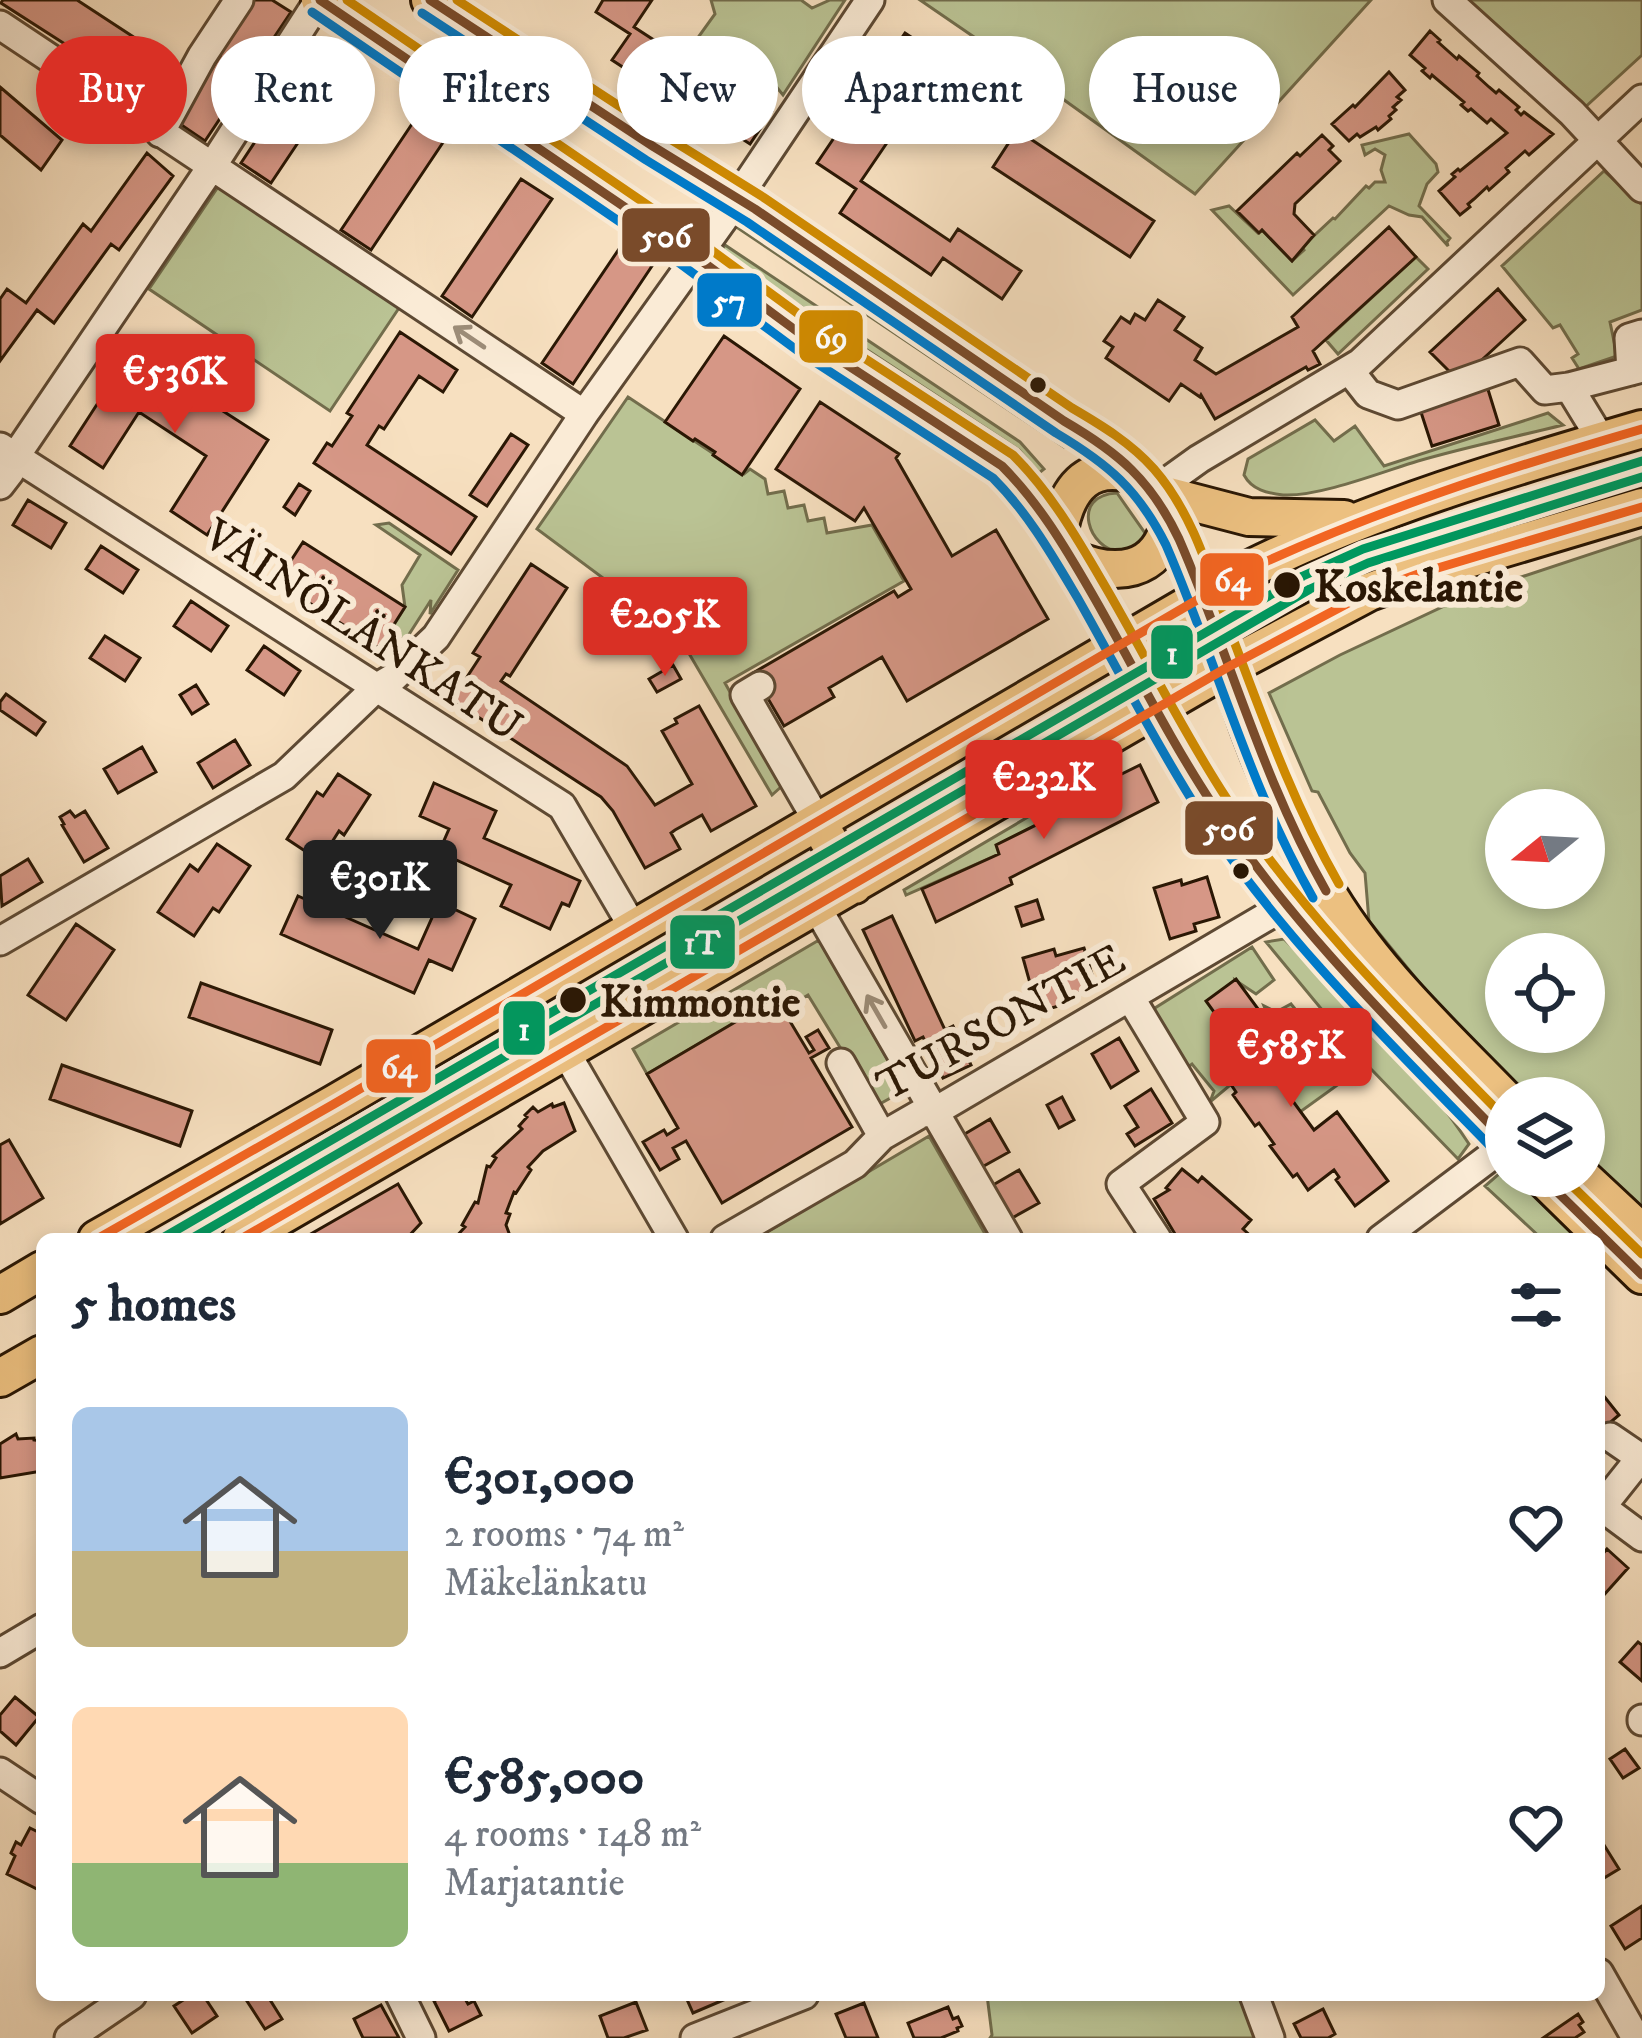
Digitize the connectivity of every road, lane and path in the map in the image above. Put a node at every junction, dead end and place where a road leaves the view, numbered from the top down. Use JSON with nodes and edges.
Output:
{"nodes":[{"id":1,"x":238,"y":0,"type":"edge"},
{"id":2,"x":320,"y":0,"type":"edge"},
{"id":3,"x":430,"y":0,"type":"edge"},
{"id":4,"x":870,"y":0,"type":"edge"},
{"id":5,"x":1447,"y":0,"type":"edge"},
{"id":6,"x":0,"y":25,"type":"edge"},
{"id":7,"x":36,"y":49,"type":"edge"},
{"id":8,"x":187,"y":84,"type":"edge"},
{"id":9,"x":1642,"y":99,"type":"edge"},
{"id":10,"x":1598,"y":141,"type":"junction"},
{"id":11,"x":173,"y":144,"type":"edge"},
{"id":12,"x":207,"y":173,"type":"junction"},
{"id":13,"x":1642,"y":188,"type":"edge"},
{"id":14,"x":738,"y":197,"type":"junction"},
{"id":15,"x":696,"y":256,"type":"junction"},
{"id":16,"x":1642,"y":334,"type":"edge"},
{"id":17,"x":1637,"y":370,"type":"edge"},
{"id":18,"x":1350,"y":371,"type":"junction"},
{"id":19,"x":1569,"y":387,"type":"junction"},
{"id":20,"x":584,"y":414,"type":"junction"},
{"id":21,"x":1642,"y":429,"type":"edge"},
{"id":22,"x":1602,"y":441,"type":"junction"},
{"id":23,"x":7,"y":452,"type":"edge"},
{"id":24,"x":0,"y":485,"type":"edge"},
{"id":25,"x":1155,"y":497,"type":"junction"},
{"id":26,"x":1642,"y":507,"type":"edge"},
{"id":27,"x":1361,"y":518,"type":"junction"},
{"id":28,"x":1065,"y":548,"type":"junction"},
{"id":29,"x":1202,"y":597,"type":"junction"},
{"id":30,"x":1123,"y":644,"type":"junction"},
{"id":31,"x":1228,"y":667,"type":"junction"},
{"id":32,"x":760,"y":686,"type":"dead end"},
{"id":33,"x":376,"y":688,"type":"junction"},
{"id":34,"x":1157,"y":708,"type":"junction"},
{"id":35,"x":818,"y":822,"type":"junction"},
{"id":36,"x":1322,"y":884,"type":"junction"},
{"id":37,"x":854,"y":885,"type":"junction"},
{"id":38,"x":1287,"y":903,"type":"junction"},
{"id":39,"x":816,"y":906,"type":"junction"},
{"id":40,"x":634,"y":929,"type":"junction"},
{"id":41,"x":0,"y":941,"type":"edge"},
{"id":42,"x":1130,"y":997,"type":"junction"},
{"id":43,"x":565,"y":1051,"type":"junction"},
{"id":44,"x":841,"y":1063,"type":"dead end"},
{"id":45,"x":1485,"y":1078,"type":"edge"},
{"id":46,"x":934,"y":1112,"type":"junction"},
{"id":47,"x":1485,"y":1121,"type":"edge"},
{"id":48,"x":882,"y":1136,"type":"junction"},
{"id":49,"x":1485,"y":1160,"type":"edge"},
{"id":50,"x":1562,"y":1197,"type":"edge"},
{"id":51,"x":1603,"y":1197,"type":"edge"},
{"id":52,"x":107,"y":1233,"type":"edge"},
{"id":53,"x":251,"y":1233,"type":"edge"},
{"id":54,"x":671,"y":1233,"type":"edge"},
{"id":55,"x":735,"y":1233,"type":"edge"},
{"id":56,"x":1005,"y":1233,"type":"edge"},
{"id":57,"x":1153,"y":1233,"type":"edge"},
{"id":58,"x":1390,"y":1233,"type":"edge"},
{"id":59,"x":1599,"y":1233,"type":"edge"},
{"id":60,"x":1642,"y":1233,"type":"edge"},
{"id":61,"x":1605,"y":1239,"type":"edge"},
{"id":62,"x":36,"y":1273,"type":"edge"},
{"id":63,"x":1642,"y":1275,"type":"edge"},
{"id":64,"x":0,"y":1294,"type":"edge"},
{"id":65,"x":36,"y":1357,"type":"edge"},
{"id":66,"x":0,"y":1378,"type":"edge"},
{"id":67,"x":1610,"y":1437,"type":"dead end"},
{"id":68,"x":1642,"y":1458,"type":"edge"},
{"id":69,"x":1605,"y":1502,"type":"edge"},
{"id":70,"x":1605,"y":1511,"type":"edge"},
{"id":71,"x":1642,"y":1537,"type":"edge"},
{"id":72,"x":36,"y":1632,"type":"edge"},
{"id":73,"x":0,"y":1653,"type":"edge"},
{"id":74,"x":0,"y":1772,"type":"edge"},
{"id":75,"x":36,"y":1796,"type":"edge"},
{"id":76,"x":1605,"y":1984,"type":"edge"},
{"id":77,"x":123,"y":2001,"type":"edge"},
{"id":78,"x":403,"y":2001,"type":"edge"},
{"id":79,"x":789,"y":2001,"type":"edge"},
{"id":80,"x":1256,"y":2001,"type":"edge"},
{"id":81,"x":69,"y":2038,"type":"edge"},
{"id":82,"x":422,"y":2038,"type":"edge"},
{"id":83,"x":695,"y":2038,"type":"edge"},
{"id":84,"x":1270,"y":2038,"type":"edge"},
{"id":85,"x":1636,"y":2038,"type":"edge"}],
"edges":[{"from":1,"to":8,"type":"street"},
{"from":2,"to":12,"type":"street"},
{"from":2,"to":15,"type":"main road"},
{"from":3,"to":14,"type":"main road"},
{"from":4,"to":14,"type":"street"},
{"from":5,"to":10,"type":"street"},
{"from":6,"to":7,"type":"street"},
{"from":9,"to":10,"type":"street"},
{"from":10,"to":13,"type":"street"},
{"from":10,"to":18,"type":"street"},
{"from":11,"to":12,"type":"street"},
{"from":20,"to":12,"type":"street","one_way":true},
{"from":12,"to":23,"type":"street"},
{"from":14,"to":15,"type":"street"},
{"from":14,"to":25,"type":"main road"},
{"from":15,"to":20,"type":"street"},
{"from":15,"to":28,"type":"main road"},
{"from":16,"to":17,"type":"street"},
{"from":17,"to":19,"type":"street"},
{"from":18,"to":19,"type":"street"},
{"from":18,"to":25,"type":"street"},
{"from":19,"to":22,"type":"street"},
{"from":20,"to":33,"type":"street"},
{"from":21,"to":22,"type":"main road"},
{"from":22,"to":27,"type":"main road"},
{"from":23,"to":24,"type":"street"},
{"from":23,"to":33,"type":"street","name":"VÄINÖLÄNKATU"},
{"from":25,"to":27,"type":"main road"},
{"from":25,"to":28,"type":"main road"},
{"from":25,"to":28,"type":"main road"},
{"from":25,"to":29,"type":"main road"},
{"from":26,"to":31,"type":"main road"},
{"from":27,"to":29,"type":"main road"},
{"from":28,"to":30,"type":"main road"},
{"from":29,"to":30,"type":"main road"},
{"from":29,"to":31,"type":"main road"},
{"from":30,"to":34,"type":"main road"},
{"from":30,"to":35,"type":"main road"},
{"from":31,"to":34,"type":"main road"},
{"from":31,"to":36,"type":"main road"},
{"from":32,"to":35,"type":"street"},
{"from":33,"to":40,"type":"street","name":"VÄINÖLÄNKATU"},
{"from":33,"to":41,"type":"street"},
{"from":34,"to":37,"type":"main road"},
{"from":34,"to":38,"type":"main road"},
{"from":35,"to":37,"type":"main road"},
{"from":35,"to":40,"type":"main road"},
{"from":36,"to":38,"type":"street","name":"TURSONTIE"},
{"from":36,"to":45,"type":"main road"},
{"from":37,"to":39,"type":"main road"},
{"from":38,"to":42,"type":"street","name":"TURSONTIE"},
{"from":38,"to":47,"type":"main road"},
{"from":39,"to":43,"type":"main road"},
{"from":46,"to":39,"type":"street","one_way":true},
{"from":40,"to":52,"type":"main road"},
{"from":42,"to":46,"type":"street","name":"TURSONTIE"},
{"from":42,"to":57,"type":"street"},
{"from":43,"to":53,"type":"main road"},
{"from":43,"to":54,"type":"street"},
{"from":44,"to":48,"type":"street"},
{"from":46,"to":48,"type":"street","name":"TURSONTIE"},
{"from":46,"to":56,"type":"street"},
{"from":48,"to":55,"type":"street","name":"TURSONTIE"},
{"from":49,"to":58,"type":"street"},
{"from":50,"to":59,"type":"main road"},
{"from":51,"to":60,"type":"main road"},
{"from":61,"to":63,"type":"main road"},
{"from":62,"to":64,"type":"main road"},
{"from":65,"to":66,"type":"main road"},
{"from":67,"to":68,"type":"street"},
{"from":68,"to":69,"type":"street"},
{"from":70,"to":71,"type":"street"},
{"from":72,"to":73,"type":"street"},
{"from":74,"to":75,"type":"street"},
{"from":76,"to":85,"type":"street"},
{"from":77,"to":81,"type":"street"},
{"from":78,"to":82,"type":"street"},
{"from":79,"to":83,"type":"street"},
{"from":80,"to":84,"type":"street"}]}
